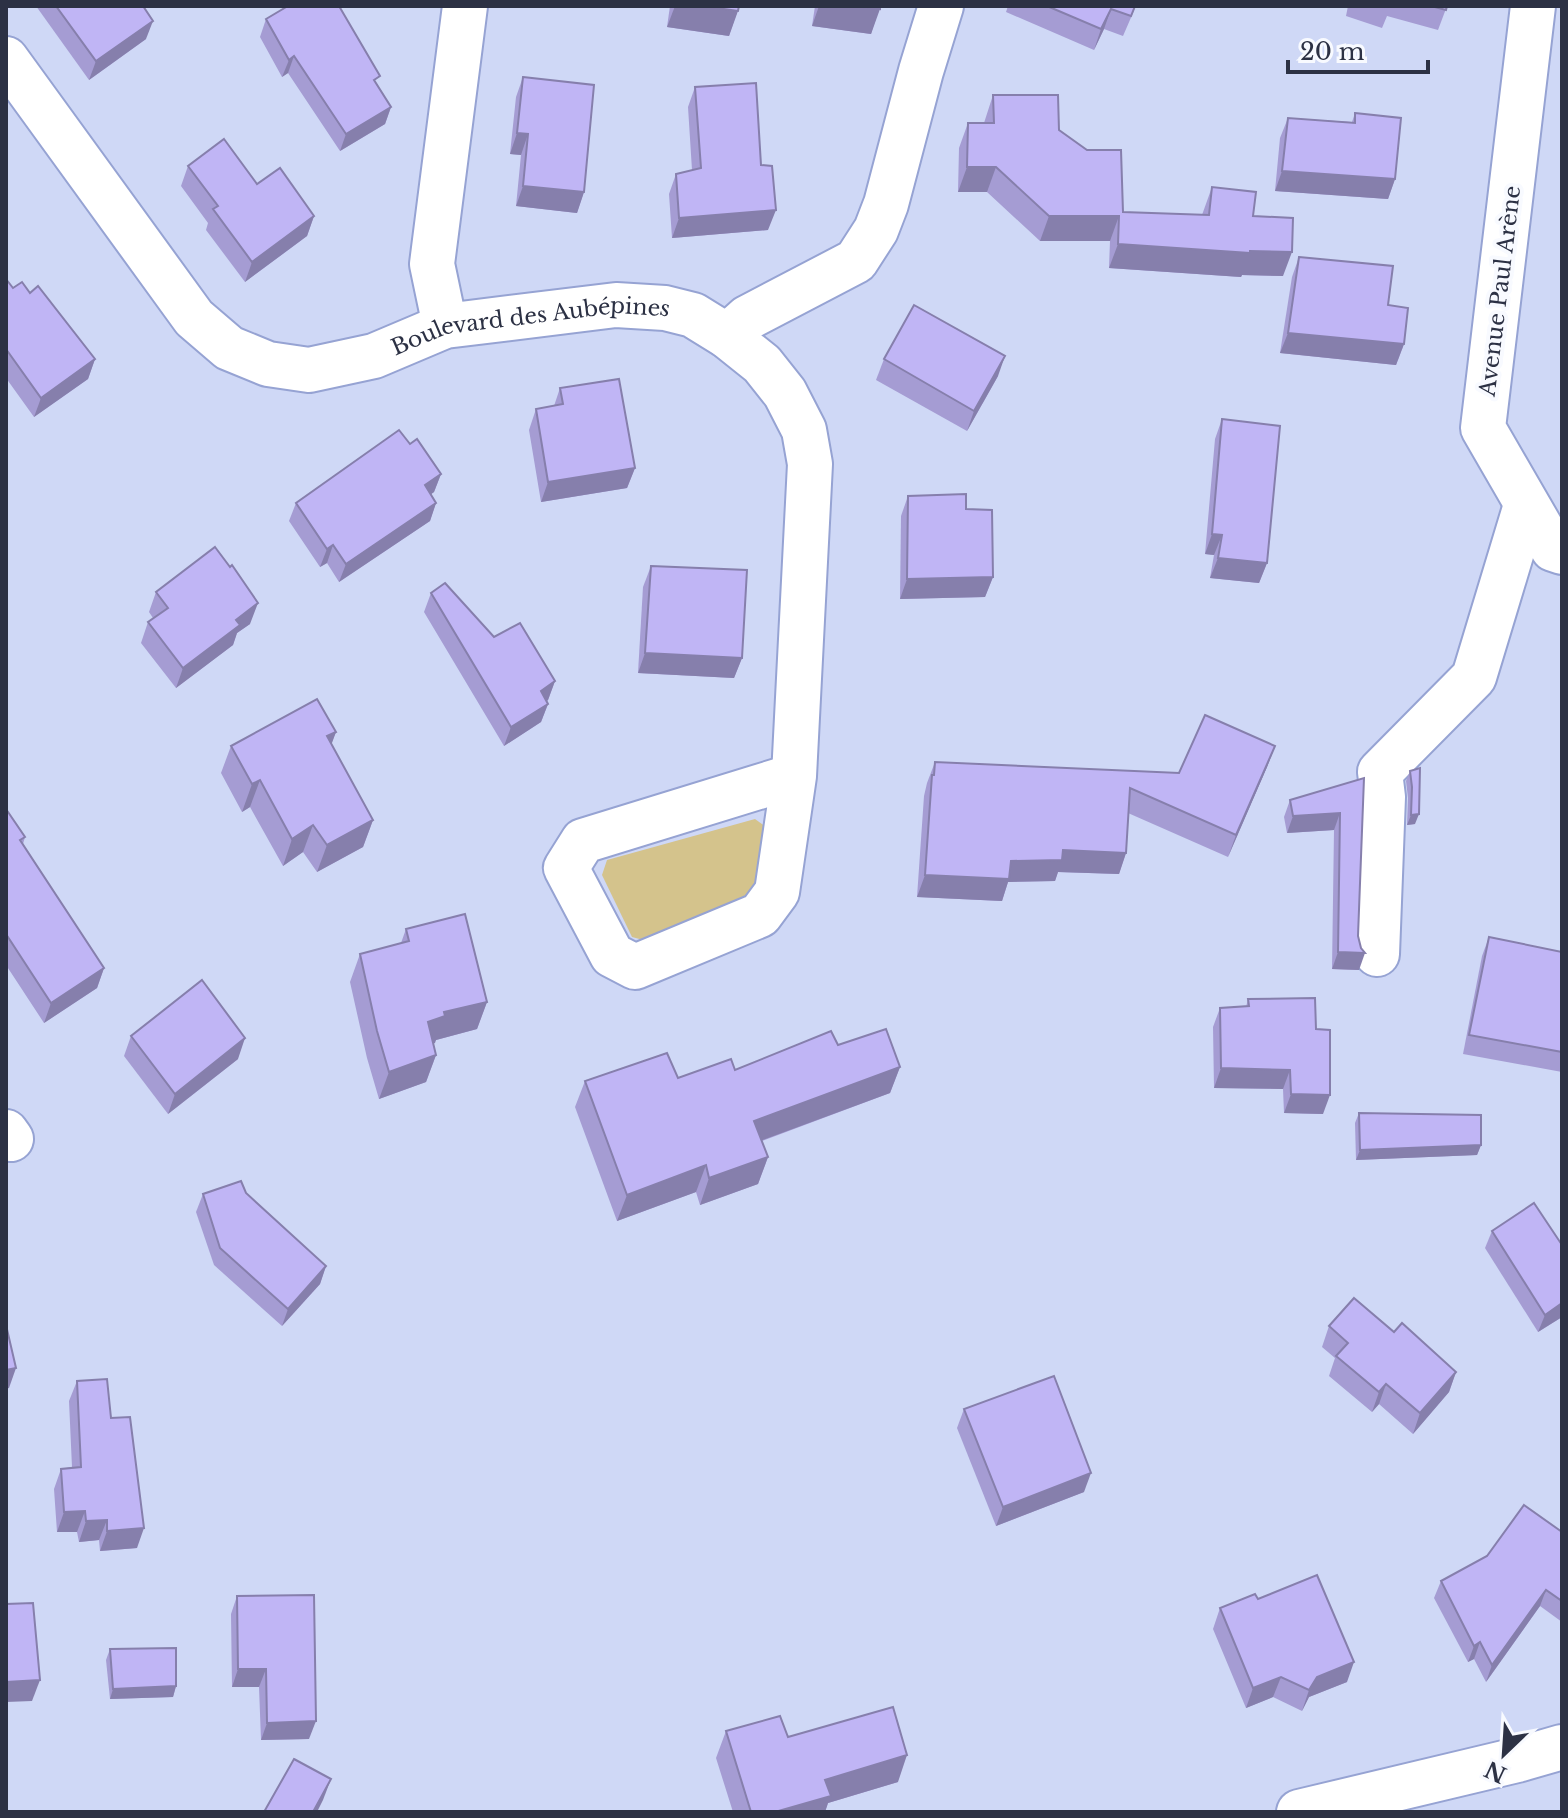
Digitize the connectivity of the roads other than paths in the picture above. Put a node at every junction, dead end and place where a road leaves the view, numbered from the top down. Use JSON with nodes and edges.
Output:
{"nodes":[{"id":1,"x":465,"y":6,"type":"edge"},
{"id":2,"x":941,"y":6,"type":"edge"},
{"id":3,"x":1533,"y":6,"type":"edge"},
{"id":4,"x":6,"y":59,"type":"edge"},
{"id":5,"x":445,"y":326,"type":"junction"},
{"id":6,"x":727,"y":336,"type":"junction"},
{"id":7,"x":1526,"y":505,"type":"junction"},
{"id":8,"x":1562,"y":552,"type":"edge"},
{"id":9,"x":794,"y":776,"type":"junction"},
{"id":10,"x":1377,"y":954,"type":"dead end"},
{"id":11,"x":1562,"y":1747,"type":"edge"},
{"id":12,"x":1299,"y":1812,"type":"edge"}],
"edges":[{"from":1,"to":5,"type":"street"},
{"from":2,"to":6,"type":"street"},
{"from":3,"to":7,"type":"street","name":"Avenue Paul Arène"},
{"from":4,"to":5,"type":"street","name":"Boulevard des Aubépines"},
{"from":5,"to":6,"type":"street","name":"Boulevard des Aubépines"},
{"from":6,"to":9,"type":"street","name":"Boulevard des Aubépines"},
{"from":7,"to":8,"type":"street","name":"Avenue Paul Arène"},
{"from":7,"to":10,"type":"street"},
{"from":9,"to":9,"type":"street","name":"Boulevard des Aubépines"},
{"from":11,"to":12,"type":"street"}]}
